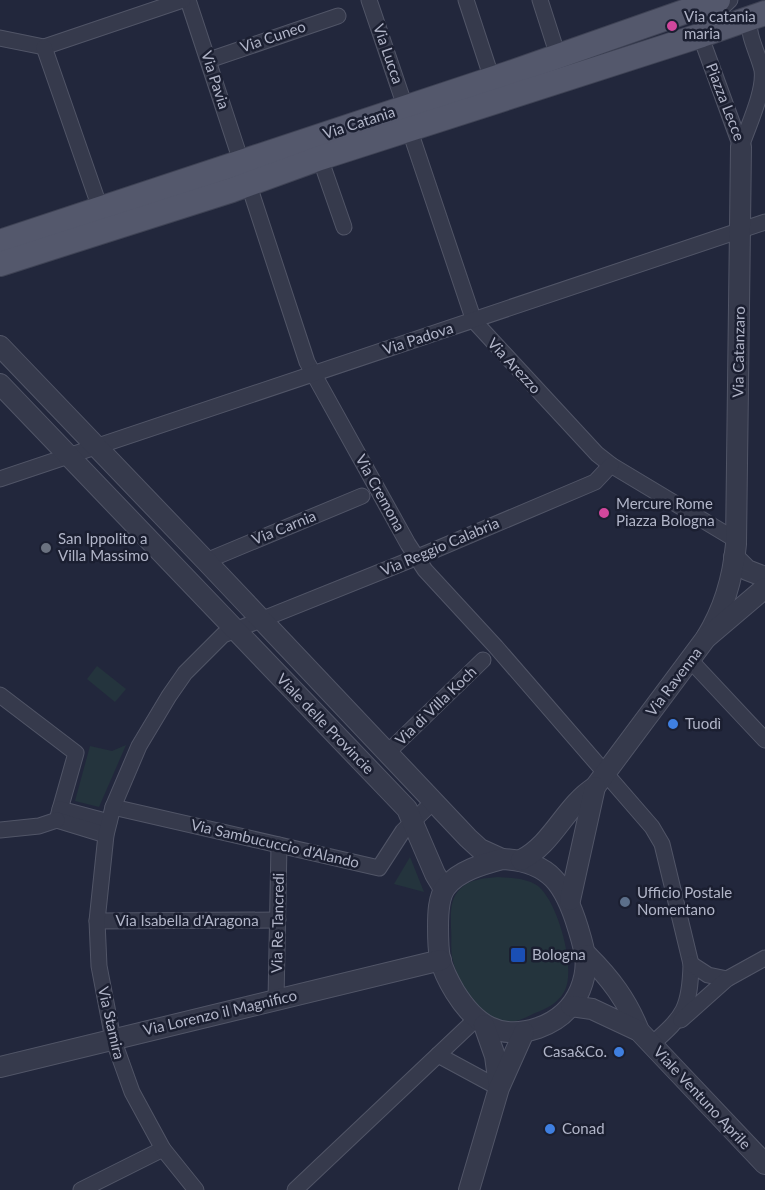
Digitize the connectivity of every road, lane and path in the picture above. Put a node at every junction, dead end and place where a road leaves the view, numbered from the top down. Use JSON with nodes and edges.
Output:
{"nodes":[{"id":1,"x":185,"y":0,"type":"edge"},
{"id":2,"x":369,"y":0,"type":"edge"},
{"id":3,"x":466,"y":0,"type":"edge"},
{"id":4,"x":540,"y":0,"type":"edge"},
{"id":5,"x":718,"y":0,"type":"edge"},
{"id":6,"x":730,"y":0,"type":"edge"},
{"id":7,"x":338,"y":15,"type":"dead end"},
{"id":8,"x":757,"y":16,"type":"edge"},
{"id":9,"x":702,"y":35,"type":"junction"},
{"id":10,"x":0,"y":38,"type":"edge"},
{"id":11,"x":44,"y":47,"type":"junction"},
{"id":12,"x":558,"y":56,"type":"junction"},
{"id":13,"x":209,"y":60,"type":"junction"},
{"id":14,"x":492,"y":79,"type":"junction"},
{"id":15,"x":409,"y":118,"type":"junction"},
{"id":16,"x":741,"y":147,"type":"junction"},
{"id":17,"x":320,"y":158,"type":"junction"},
{"id":18,"x":242,"y":161,"type":"junction"},
{"id":19,"x":249,"y":184,"type":"junction"},
{"id":20,"x":100,"y":208,"type":"junction"},
{"id":21,"x":765,"y":222,"type":"edge"},
{"id":22,"x":345,"y":226,"type":"dead end"},
{"id":23,"x":741,"y":231,"type":"junction"},
{"id":24,"x":0,"y":242,"type":"edge"},
{"id":25,"x":0,"y":264,"type":"edge"},
{"id":26,"x":474,"y":321,"type":"junction"},
{"id":27,"x":0,"y":346,"type":"edge"},
{"id":28,"x":314,"y":374,"type":"junction"},
{"id":29,"x":0,"y":384,"type":"edge"},
{"id":30,"x":95,"y":446,"type":"junction"},
{"id":31,"x":68,"y":455,"type":"junction"},
{"id":32,"x":611,"y":465,"type":"junction"},
{"id":33,"x":0,"y":479,"type":"edge"},
{"id":34,"x":362,"y":496,"type":"dead end"},
{"id":35,"x":735,"y":549,"type":"junction"},
{"id":36,"x":416,"y":558,"type":"junction"},
{"id":37,"x":206,"y":561,"type":"junction"},
{"id":38,"x":765,"y":577,"type":"edge"},
{"id":39,"x":765,"y":582,"type":"edge"},
{"id":40,"x":765,"y":588,"type":"edge"},
{"id":41,"x":728,"y":591,"type":"junction"},
{"id":42,"x":262,"y":620,"type":"junction"},
{"id":43,"x":234,"y":629,"type":"junction"},
{"id":44,"x":706,"y":638,"type":"junction"},
{"id":45,"x":483,"y":660,"type":"dead end"},
{"id":46,"x":691,"y":661,"type":"junction"},
{"id":47,"x":0,"y":695,"type":"edge"},
{"id":48,"x":765,"y":740,"type":"edge"},
{"id":49,"x":388,"y":752,"type":"junction"},
{"id":50,"x":600,"y":780,"type":"junction"},
{"id":51,"x":434,"y":801,"type":"junction"},
{"id":52,"x":58,"y":814,"type":"junction"},
{"id":53,"x":412,"y":820,"type":"junction"},
{"id":54,"x":109,"y":822,"type":"junction"},
{"id":55,"x":0,"y":830,"type":"edge"},
{"id":56,"x":279,"y":845,"type":"junction"},
{"id":57,"x":501,"y":859,"type":"junction"},
{"id":58,"x":521,"y":860,"type":"junction"},
{"id":59,"x":444,"y":889,"type":"junction"},
{"id":60,"x":570,"y":900,"type":"junction"},
{"id":61,"x":278,"y":920,"type":"junction"},
{"id":62,"x":97,"y":921,"type":"junction"},
{"id":63,"x":587,"y":955,"type":"junction"},
{"id":64,"x":765,"y":958,"type":"edge"},
{"id":65,"x":441,"y":960,"type":"junction"},
{"id":66,"x":691,"y":964,"type":"junction"},
{"id":67,"x":727,"y":980,"type":"junction"},
{"id":68,"x":276,"y":1000,"type":"junction"},
{"id":69,"x":571,"y":1006,"type":"junction"},
{"id":70,"x":480,"y":1022,"type":"junction"},
{"id":71,"x":676,"y":1023,"type":"junction"},
{"id":72,"x":524,"y":1032,"type":"junction"},
{"id":73,"x":645,"y":1038,"type":"junction"},
{"id":74,"x":113,"y":1039,"type":"junction"},
{"id":75,"x":438,"y":1055,"type":"junction"},
{"id":76,"x":0,"y":1067,"type":"edge"},
{"id":77,"x":496,"y":1096,"type":"junction"},
{"id":78,"x":163,"y":1149,"type":"junction"},
{"id":79,"x":765,"y":1164,"type":"edge"},
{"id":80,"x":81,"y":1190,"type":"edge"},
{"id":81,"x":196,"y":1190,"type":"edge"},
{"id":82,"x":295,"y":1190,"type":"edge"},
{"id":83,"x":470,"y":1190,"type":"edge"}],
"edges":[{"from":1,"to":11,"type":"street"},
{"from":1,"to":13,"type":"street","name":"Via Pavia"},
{"from":2,"to":15,"type":"street","name":"Via Lucca"},
{"from":3,"to":14,"type":"street"},
{"from":4,"to":12,"type":"street"},
{"from":5,"to":12,"type":"main road","name":"Via Catania"},
{"from":6,"to":9,"type":"street"},
{"from":7,"to":13,"type":"street","name":"Via Cuneo"},
{"from":8,"to":9,"type":"main road","name":"Via Catania"},
{"from":8,"to":16,"type":"street","name":"Piazza Lecce"},
{"from":9,"to":15,"type":"main road","name":"Via Catania"},
{"from":9,"to":16,"type":"street","name":"Piazza Lecce"},
{"from":10,"to":11,"type":"street"},
{"from":11,"to":20,"type":"street"},
{"from":12,"to":14,"type":"main road","name":"Via Catania"},
{"from":13,"to":18,"type":"street","name":"Via Pavia"},
{"from":14,"to":15,"type":"main road","name":"Via Catania"},
{"from":15,"to":17,"type":"main road","name":"Via Catania"},
{"from":15,"to":18,"type":"main road","name":"Via Catania"},
{"from":15,"to":26,"type":"street","name":"Via Arezzo"},
{"from":16,"to":23,"type":"street","name":"Via Catanzaro"},
{"from":17,"to":19,"type":"main road","name":"Via Catania"},
{"from":17,"to":22,"type":"street"},
{"from":18,"to":19,"type":"street","name":"Via Cremona"},
{"from":18,"to":20,"type":"main road","name":"Via Catania"},
{"from":19,"to":25,"type":"main road","name":"Via Catania"},
{"from":19,"to":28,"type":"street","name":"Via Cremona"},
{"from":20,"to":24,"type":"main road","name":"Via Catania"},
{"from":21,"to":23,"type":"street","name":"Via Padova"},
{"from":23,"to":26,"type":"street","name":"Via Padova"},
{"from":23,"to":35,"type":"street","name":"Via Catanzaro"},
{"from":26,"to":28,"type":"street","name":"Via Padova"},
{"from":26,"to":32,"type":"street","name":"Via Arezzo"},
{"from":27,"to":30,"type":"street","name":"Viale delle Provincie"},
{"from":28,"to":30,"type":"street","name":"Via Padova"},
{"from":28,"to":36,"type":"street","name":"Via Cremona"},
{"from":29,"to":31,"type":"street","name":"Viale delle Provincie"},
{"from":30,"to":31,"type":"street"},
{"from":30,"to":37,"type":"street","name":"Viale delle Provincie"},
{"from":31,"to":33,"type":"street"},
{"from":31,"to":43,"type":"street","name":"Viale delle Provincie"},
{"from":32,"to":35,"type":"street","name":"Via Arezzo"},
{"from":32,"to":36,"type":"street","name":"Via Reggio Calabria"},
{"from":34,"to":37,"type":"street","name":"Via Carnia"},
{"from":35,"to":38,"type":"street"},
{"from":35,"to":41,"type":"street","name":"Via Catanzaro"},
{"from":36,"to":42,"type":"street","name":"Via Reggio Calabria"},
{"from":36,"to":50,"type":"street","name":"Via Cremona"},
{"from":37,"to":42,"type":"street","name":"Viale delle Provincie"},
{"from":39,"to":41,"type":"street"},
{"from":40,"to":44,"type":"street","name":"Via Ravenna"},
{"from":41,"to":44,"type":"street","name":"Via Catanzaro"},
{"from":42,"to":43,"type":"street"},
{"from":42,"to":49,"type":"street","name":"Viale delle Provincie"},
{"from":43,"to":53,"type":"street","name":"Viale delle Provincie"},
{"from":43,"to":54,"type":"street","name":"Via Stamira"},
{"from":44,"to":46,"type":"street","name":"Via Ravenna"},
{"from":45,"to":49,"type":"street","name":"Via di Villa Koch"},
{"from":46,"to":48,"type":"street"},
{"from":46,"to":50,"type":"street","name":"Via Ravenna"},
{"from":47,"to":52,"type":"street"},
{"from":49,"to":51,"type":"street","name":"Viale delle Provincie"},
{"from":50,"to":58,"type":"street"},
{"from":50,"to":60,"type":"street"},
{"from":50,"to":66,"type":"street","name":"Via Cremona"},
{"from":51,"to":53,"type":"street"},
{"from":51,"to":57,"type":"street","name":"Viale delle Provincie"},
{"from":52,"to":54,"type":"street","name":"Via Sambucuccio d'Alando"},
{"from":52,"to":55,"type":"street"},
{"from":53,"to":56,"type":"street","name":"Via Sambucuccio d'Alando"},
{"from":53,"to":59,"type":"street","name":"Viale delle Provincie"},
{"from":54,"to":56,"type":"street","name":"Via Sambucuccio d'Alando"},
{"from":54,"to":62,"type":"street","name":"Via Stamira"},
{"from":56,"to":61,"type":"street","name":"Via Re Tancredi"},
{"from":57,"to":58,"type":"street"},
{"from":57,"to":59,"type":"street"},
{"from":58,"to":60,"type":"street"},
{"from":59,"to":65,"type":"street"},
{"from":60,"to":63,"type":"street"},
{"from":61,"to":62,"type":"street","name":"Via Isabella d'Aragona"},
{"from":61,"to":68,"type":"street","name":"Via Re Tancredi"},
{"from":62,"to":74,"type":"street","name":"Via Stamira"},
{"from":63,"to":69,"type":"street"},
{"from":63,"to":73,"type":"street"},
{"from":64,"to":67,"type":"street"},
{"from":65,"to":68,"type":"street","name":"Via Lorenzo il Magnifico"},
{"from":65,"to":70,"type":"street"},
{"from":66,"to":67,"type":"street"},
{"from":66,"to":71,"type":"street","name":"Via Cremona"},
{"from":67,"to":71,"type":"street"},
{"from":68,"to":74,"type":"street","name":"Via Lorenzo il Magnifico"},
{"from":69,"to":72,"type":"street"},
{"from":69,"to":73,"type":"street"},
{"from":70,"to":72,"type":"street"},
{"from":70,"to":75,"type":"street"},
{"from":70,"to":77,"type":"street"},
{"from":71,"to":73,"type":"street"},
{"from":72,"to":77,"type":"street"},
{"from":73,"to":79,"type":"street","name":"Viale Ventuno Aprile"},
{"from":74,"to":76,"type":"street","name":"Via Lorenzo il Magnifico"},
{"from":74,"to":78,"type":"street","name":"Via Stamira"},
{"from":75,"to":77,"type":"street"},
{"from":75,"to":82,"type":"street"},
{"from":77,"to":83,"type":"street"},
{"from":78,"to":80,"type":"street"},
{"from":78,"to":81,"type":"street","name":"Via Stamira"}]}
